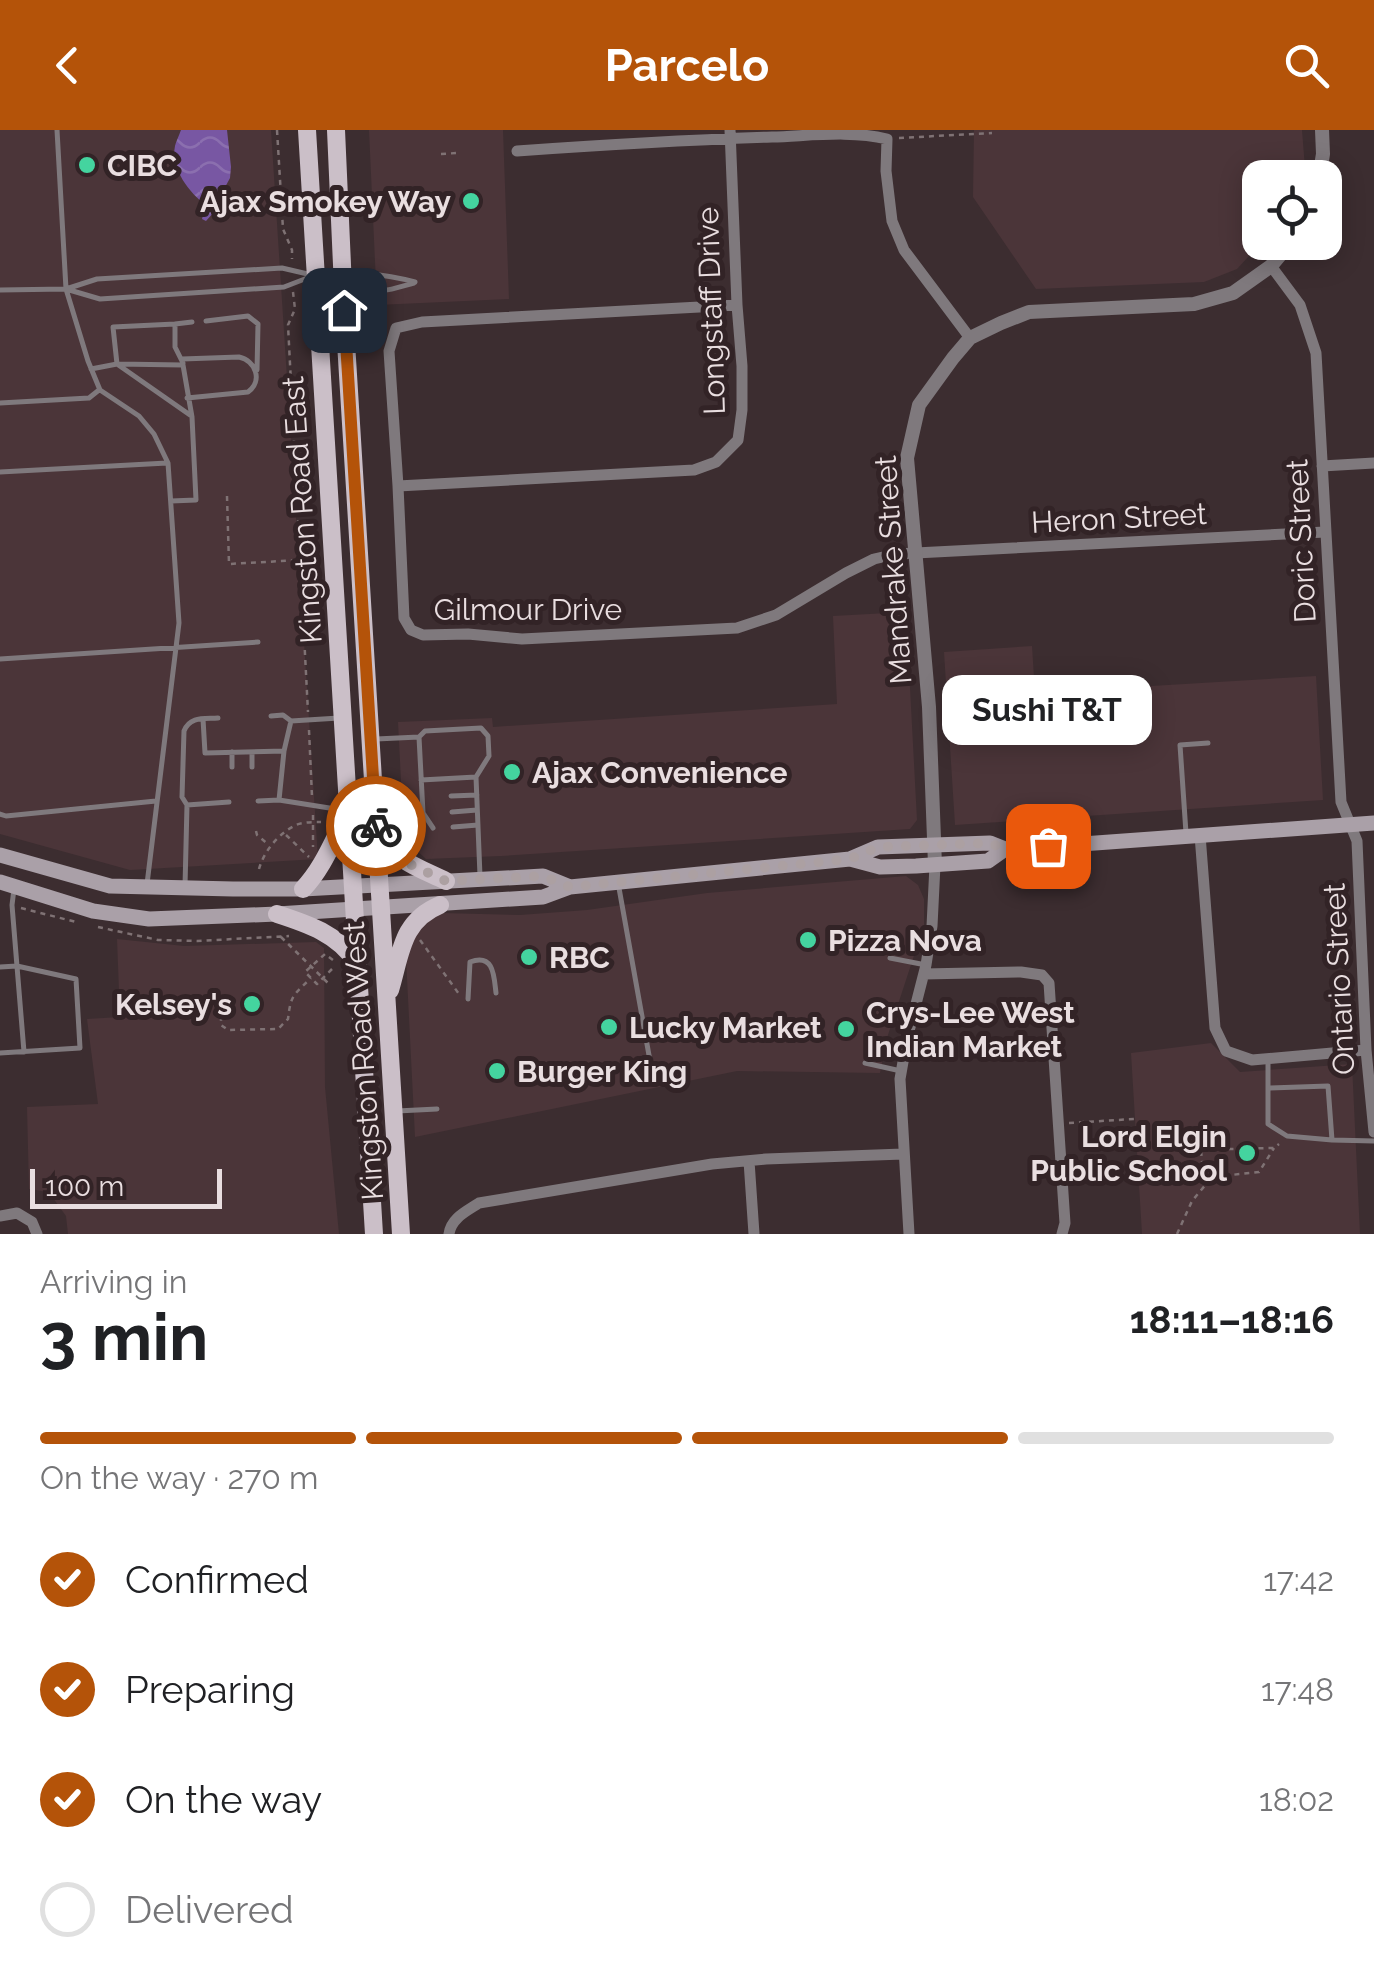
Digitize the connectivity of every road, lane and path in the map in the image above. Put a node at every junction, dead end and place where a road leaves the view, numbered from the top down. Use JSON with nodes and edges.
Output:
{"nodes":[{"id":1,"x":57,"y":130,"type":"edge"},
{"id":2,"x":277,"y":130,"type":"edge"},
{"id":3,"x":307,"y":130,"type":"edge"},
{"id":4,"x":336,"y":130,"type":"edge"},
{"id":5,"x":1322,"y":130,"type":"edge"},
{"id":6,"x":992,"y":133,"type":"dead end"},
{"id":7,"x":731,"y":134,"type":"edge"},
{"id":8,"x":887,"y":139,"type":"junction"},
{"id":9,"x":518,"y":151,"type":"dead end"},
{"id":10,"x":457,"y":153,"type":"dead end"},
{"id":11,"x":442,"y":154,"type":"dead end"},
{"id":12,"x":1322,"y":160,"type":"edge"},
{"id":13,"x":1276,"y":260,"type":"edge"},
{"id":14,"x":1271,"y":266,"type":"junction"},
{"id":15,"x":292,"y":270,"type":"junction"},
{"id":16,"x":344,"y":273,"type":"junction"},
{"id":17,"x":315,"y":275,"type":"junction"},
{"id":18,"x":292,"y":283,"type":"junction"},
{"id":19,"x":66,"y":289,"type":"junction"},
{"id":20,"x":0,"y":290,"type":"edge"},
{"id":21,"x":738,"y":306,"type":"junction"},
{"id":22,"x":206,"y":321,"type":"dead end"},
{"id":23,"x":192,"y":322,"type":"dead end"},
{"id":24,"x":175,"y":324,"type":"junction"},
{"id":25,"x":970,"y":338,"type":"junction"},
{"id":26,"x":182,"y":362,"type":"junction"},
{"id":27,"x":117,"y":364,"type":"junction"},
{"id":28,"x":91,"y":370,"type":"junction"},
{"id":29,"x":257,"y":378,"type":"junction"},
{"id":30,"x":100,"y":390,"type":"junction"},
{"id":31,"x":188,"y":398,"type":"junction"},
{"id":32,"x":0,"y":403,"type":"edge"},
{"id":33,"x":192,"y":417,"type":"junction"},
{"id":34,"x":168,"y":462,"type":"junction"},
{"id":35,"x":1374,"y":463,"type":"edge"},
{"id":36,"x":1322,"y":466,"type":"junction"},
{"id":37,"x":0,"y":472,"type":"edge"},
{"id":38,"x":398,"y":486,"type":"junction"},
{"id":39,"x":227,"y":496,"type":"dead end"},
{"id":40,"x":171,"y":501,"type":"junction"},
{"id":41,"x":1325,"y":532,"type":"junction"},
{"id":42,"x":916,"y":554,"type":"junction"},
{"id":43,"x":301,"y":560,"type":"junction"},
{"id":44,"x":258,"y":642,"type":"dead end"},
{"id":45,"x":176,"y":648,"type":"junction"},
{"id":46,"x":0,"y":658,"type":"edge"},
{"id":47,"x":271,"y":716,"type":"dead end"},
{"id":48,"x":218,"y":718,"type":"dead end"},
{"id":49,"x":343,"y":718,"type":"junction"},
{"id":50,"x":203,"y":719,"type":"junction"},
{"id":51,"x":309,"y":721,"type":"junction"},
{"id":52,"x":291,"y":722,"type":"junction"},
{"id":53,"x":419,"y":736,"type":"junction"},
{"id":54,"x":371,"y":740,"type":"junction"},
{"id":55,"x":1208,"y":743,"type":"dead end"},
{"id":56,"x":284,"y":751,"type":"junction"},
{"id":57,"x":232,"y":752,"type":"junction"},
{"id":58,"x":252,"y":752,"type":"junction"},
{"id":59,"x":252,"y":767,"type":"dead end"},
{"id":60,"x":232,"y":768,"type":"dead end"},
{"id":61,"x":476,"y":777,"type":"junction"},
{"id":62,"x":421,"y":780,"type":"junction"},
{"id":63,"x":476,"y":795,"type":"junction"},
{"id":64,"x":451,"y":796,"type":"dead end"},
{"id":65,"x":422,"y":798,"type":"junction"},
{"id":66,"x":431,"y":798,"type":"dead end"},
{"id":67,"x":258,"y":800,"type":"dead end"},
{"id":68,"x":279,"y":800,"type":"junction"},
{"id":69,"x":158,"y":801,"type":"junction"},
{"id":70,"x":229,"y":802,"type":"dead end"},
{"id":71,"x":187,"y":804,"type":"junction"},
{"id":72,"x":312,"y":806,"type":"junction"},
{"id":73,"x":477,"y":810,"type":"junction"},
{"id":74,"x":349,"y":811,"type":"junction"},
{"id":75,"x":452,"y":812,"type":"dead end"},
{"id":76,"x":422,"y":813,"type":"junction"},
{"id":77,"x":432,"y":813,"type":"dead end"},
{"id":78,"x":0,"y":814,"type":"edge"},
{"id":79,"x":376,"y":821,"type":"junction"},
{"id":80,"x":314,"y":822,"type":"junction"},
{"id":81,"x":321,"y":822,"type":"dead end"},
{"id":82,"x":1374,"y":823,"type":"edge"},
{"id":83,"x":1350,"y":824,"type":"junction"},
{"id":84,"x":478,"y":825,"type":"junction"},
{"id":85,"x":453,"y":827,"type":"dead end"},
{"id":86,"x":433,"y":828,"type":"dead end"},
{"id":87,"x":256,"y":831,"type":"dead end"},
{"id":88,"x":285,"y":834,"type":"junction"},
{"id":89,"x":1193,"y":836,"type":"junction"},
{"id":90,"x":935,"y":844,"type":"junction"},
{"id":91,"x":270,"y":846,"type":"junction"},
{"id":92,"x":1005,"y":849,"type":"junction"},
{"id":93,"x":0,"y":855,"type":"edge"},
{"id":94,"x":310,"y":858,"type":"junction"},
{"id":95,"x":850,"y":859,"type":"junction"},
{"id":96,"x":316,"y":863,"type":"dead end"},
{"id":97,"x":935,"y":865,"type":"junction"},
{"id":98,"x":259,"y":869,"type":"dead end"},
{"id":99,"x":480,"y":879,"type":"junction"},
{"id":100,"x":446,"y":881,"type":"junction"},
{"id":101,"x":618,"y":882,"type":"junction"},
{"id":102,"x":7,"y":884,"type":"edge"},
{"id":103,"x":380,"y":884,"type":"junction"},
{"id":104,"x":353,"y":886,"type":"junction"},
{"id":105,"x":147,"y":887,"type":"junction"},
{"id":106,"x":570,"y":887,"type":"junction"},
{"id":107,"x":185,"y":888,"type":"junction"},
{"id":108,"x":303,"y":889,"type":"junction"},
{"id":109,"x":440,"y":905,"type":"junction"},
{"id":110,"x":381,"y":908,"type":"junction"},
{"id":111,"x":354,"y":909,"type":"junction"},
{"id":112,"x":277,"y":914,"type":"junction"},
{"id":113,"x":416,"y":934,"type":"dead end"},
{"id":114,"x":280,"y":936,"type":"dead end"},
{"id":115,"x":890,"y":958,"type":"dead end"},
{"id":116,"x":332,"y":960,"type":"dead end"},
{"id":117,"x":356,"y":962,"type":"junction"},
{"id":118,"x":17,"y":966,"type":"junction"},
{"id":119,"x":311,"y":966,"type":"junction"},
{"id":120,"x":0,"y":967,"type":"edge"},
{"id":121,"x":332,"y":969,"type":"dead end"},
{"id":122,"x":925,"y":970,"type":"junction"},
{"id":123,"x":312,"y":978,"type":"junction"},
{"id":124,"x":323,"y":978,"type":"junction"},
{"id":125,"x":330,"y":985,"type":"dead end"},
{"id":126,"x":496,"y":993,"type":"dead end"},
{"id":127,"x":465,"y":999,"type":"joint"},
{"id":128,"x":387,"y":1000,"type":"junction"},
{"id":129,"x":214,"y":1011,"type":"dead end"},
{"id":130,"x":1366,"y":1050,"type":"junction"},
{"id":131,"x":24,"y":1052,"type":"junction"},
{"id":132,"x":0,"y":1054,"type":"edge"},
{"id":133,"x":1268,"y":1058,"type":"junction"},
{"id":134,"x":865,"y":1063,"type":"dead end"},
{"id":135,"x":902,"y":1071,"type":"junction"},
{"id":136,"x":652,"y":1072,"type":"dead end"},
{"id":137,"x":1270,"y":1088,"type":"junction"},
{"id":138,"x":437,"y":1109,"type":"dead end"},
{"id":139,"x":394,"y":1111,"type":"junction"},
{"id":140,"x":1057,"y":1124,"type":"junction"},
{"id":141,"x":1374,"y":1132,"type":"edge"},
{"id":142,"x":1287,"y":1136,"type":"junction"},
{"id":143,"x":1332,"y":1140,"type":"junction"},
{"id":144,"x":1374,"y":1140,"type":"edge"},
{"id":145,"x":1274,"y":1148,"type":"junction"},
{"id":146,"x":1201,"y":1150,"type":"junction"},
{"id":147,"x":903,"y":1154,"type":"junction"},
{"id":148,"x":749,"y":1161,"type":"junction"},
{"id":149,"x":1204,"y":1184,"type":"junction"},
{"id":150,"x":0,"y":1216,"type":"edge"},
{"id":151,"x":37,"y":1234,"type":"edge"},
{"id":152,"x":374,"y":1234,"type":"edge"},
{"id":153,"x":401,"y":1234,"type":"edge"},
{"id":154,"x":449,"y":1234,"type":"edge"},
{"id":155,"x":754,"y":1234,"type":"edge"},
{"id":156,"x":909,"y":1234,"type":"edge"},
{"id":157,"x":1062,"y":1234,"type":"edge"},
{"id":158,"x":1177,"y":1234,"type":"edge"}],
"edges":[{"from":1,"to":19,"type":"lane"},
{"from":2,"to":15,"type":"path"},
{"from":3,"to":17,"type":"main road","name":"Kingston Road East"},
{"from":4,"to":16,"type":"main road","name":"Kingston Road East"},
{"from":5,"to":12,"type":"street"},
{"from":6,"to":8,"type":"path"},
{"from":7,"to":8,"type":"street"},
{"from":7,"to":9,"type":"street"},
{"from":7,"to":21,"type":"street","name":"Longstaff Drive"},
{"from":8,"to":25,"type":"street"},
{"from":10,"to":11,"type":"path"},
{"from":13,"to":14,"type":"street","name":"Mandrake Street"},
{"from":14,"to":25,"type":"street","name":"Mandrake Street"},
{"from":14,"to":36,"type":"street","name":"Doric Street"},
{"from":15,"to":17,"type":"lane"},
{"from":15,"to":19,"type":"lane"},
{"from":16,"to":16,"type":"lane"},
{"from":16,"to":17,"type":"lane"},
{"from":16,"to":54,"type":"main road","name":"Kingston Road East"},
{"from":17,"to":18,"type":"lane"},
{"from":17,"to":49,"type":"main road","name":"Kingston Road East"},
{"from":18,"to":19,"type":"lane"},
{"from":18,"to":43,"type":"path"},
{"from":19,"to":20,"type":"lane"},
{"from":19,"to":28,"type":"lane"},
{"from":21,"to":38,"type":"street","name":"Longstaff Drive"},
{"from":21,"to":38,"type":"street","name":"Gilmour Drive"},
{"from":22,"to":29,"type":"lane"},
{"from":23,"to":24,"type":"lane"},
{"from":24,"to":26,"type":"lane"},
{"from":24,"to":27,"type":"lane"},
{"from":25,"to":42,"type":"street","name":"Mandrake Street"},
{"from":26,"to":27,"type":"lane"},
{"from":26,"to":29,"type":"lane"},
{"from":26,"to":31,"type":"lane"},
{"from":27,"to":28,"type":"lane"},
{"from":27,"to":33,"type":"lane"},
{"from":28,"to":30,"type":"lane"},
{"from":29,"to":31,"type":"lane"},
{"from":30,"to":32,"type":"lane"},
{"from":30,"to":34,"type":"lane"},
{"from":31,"to":33,"type":"lane"},
{"from":33,"to":40,"type":"lane"},
{"from":34,"to":37,"type":"lane"},
{"from":34,"to":40,"type":"lane"},
{"from":35,"to":36,"type":"street"},
{"from":36,"to":41,"type":"street","name":"Doric Street"},
{"from":38,"to":42,"type":"street","name":"Gilmour Drive"},
{"from":39,"to":43,"type":"path"},
{"from":40,"to":45,"type":"lane"},
{"from":41,"to":42,"type":"street","name":"Heron Street"},
{"from":41,"to":83,"type":"street","name":"Doric Street"},
{"from":42,"to":90,"type":"street","name":"Mandrake Street"},
{"from":43,"to":51,"type":"path"},
{"from":44,"to":45,"type":"lane"},
{"from":45,"to":46,"type":"lane"},
{"from":45,"to":69,"type":"lane"},
{"from":47,"to":52,"type":"lane"},
{"from":48,"to":50,"type":"lane"},
{"from":49,"to":51,"type":"lane"},
{"from":49,"to":74,"type":"main road","name":"Kingston Road East"},
{"from":50,"to":57,"type":"lane"},
{"from":50,"to":71,"type":"lane"},
{"from":51,"to":52,"type":"lane"},
{"from":51,"to":72,"type":"path"},
{"from":52,"to":56,"type":"lane"},
{"from":53,"to":54,"type":"lane"},
{"from":53,"to":61,"type":"lane"},
{"from":53,"to":62,"type":"lane"},
{"from":54,"to":79,"type":"main road","name":"Kingston Road East"},
{"from":55,"to":89,"type":"lane"},
{"from":56,"to":58,"type":"lane"},
{"from":56,"to":68,"type":"lane"},
{"from":57,"to":58,"type":"lane"},
{"from":57,"to":60,"type":"lane"},
{"from":58,"to":59,"type":"lane"},
{"from":61,"to":62,"type":"lane"},
{"from":61,"to":63,"type":"lane"},
{"from":62,"to":65,"type":"lane"},
{"from":63,"to":64,"type":"lane"},
{"from":63,"to":73,"type":"lane"},
{"from":65,"to":66,"type":"lane"},
{"from":65,"to":76,"type":"lane"},
{"from":67,"to":68,"type":"lane"},
{"from":68,"to":72,"type":"lane"},
{"from":69,"to":78,"type":"lane"},
{"from":69,"to":105,"type":"lane"},
{"from":70,"to":71,"type":"lane"},
{"from":71,"to":107,"type":"lane"},
{"from":72,"to":74,"type":"lane"},
{"from":72,"to":80,"type":"path"},
{"from":73,"to":75,"type":"lane"},
{"from":73,"to":84,"type":"lane"},
{"from":74,"to":104,"type":"main road","name":"Kingston Road East"},
{"from":74,"to":108,"type":"main road"},
{"from":76,"to":77,"type":"lane"},
{"from":76,"to":79,"type":"lane"},
{"from":76,"to":86,"type":"lane"},
{"from":79,"to":100,"type":"main road"},
{"from":79,"to":103,"type":"main road","name":"Kingston Road East"},
{"from":80,"to":81,"type":"path"},
{"from":80,"to":88,"type":"path"},
{"from":80,"to":94,"type":"path"},
{"from":82,"to":83,"type":"main road"},
{"from":83,"to":89,"type":"main road"},
{"from":83,"to":130,"type":"street","name":"Ontario Street"},
{"from":84,"to":85,"type":"lane"},
{"from":84,"to":99,"type":"lane"},
{"from":87,"to":91,"type":"path"},
{"from":88,"to":91,"type":"path"},
{"from":88,"to":94,"type":"path"},
{"from":89,"to":92,"type":"main road"},
{"from":89,"to":133,"type":"street"},
{"from":90,"to":92,"type":"main road"},
{"from":90,"to":95,"type":"main road"},
{"from":90,"to":97,"type":"street","name":"Mandrake Street"},
{"from":91,"to":98,"type":"path"},
{"from":92,"to":97,"type":"main road"},
{"from":93,"to":105,"type":"main road"},
{"from":94,"to":96,"type":"path"},
{"from":95,"to":97,"type":"main road"},
{"from":95,"to":101,"type":"main road"},
{"from":97,"to":122,"type":"street"},
{"from":99,"to":100,"type":"main road"},
{"from":99,"to":106,"type":"main road"},
{"from":100,"to":103,"type":"main road"},
{"from":101,"to":106,"type":"main road"},
{"from":101,"to":136,"type":"lane"},
{"from":102,"to":112,"type":"main road"},
{"from":102,"to":118,"type":"lane"},
{"from":103,"to":104,"type":"main road"},
{"from":103,"to":110,"type":"main road","name":"Kingston Road West"},
{"from":104,"to":108,"type":"main road"},
{"from":104,"to":111,"type":"main road","name":"Kingston Road West"},
{"from":105,"to":107,"type":"main road"},
{"from":106,"to":109,"type":"main road"},
{"from":107,"to":108,"type":"main road"},
{"from":109,"to":110,"type":"main road"},
{"from":109,"to":128,"type":"main road"},
{"from":110,"to":111,"type":"main road"},
{"from":110,"to":128,"type":"main road","name":"Kingston Road West"},
{"from":111,"to":112,"type":"main road"},
{"from":111,"to":117,"type":"main road","name":"Kingston Road West"},
{"from":112,"to":117,"type":"main road"},
{"from":113,"to":127,"type":"path"},
{"from":114,"to":119,"type":"path"},
{"from":115,"to":122,"type":"lane"},
{"from":116,"to":119,"type":"path"},
{"from":117,"to":152,"type":"main road","name":"Kingston Road West"},
{"from":118,"to":120,"type":"lane"},
{"from":118,"to":131,"type":"lane"},
{"from":118,"to":131,"type":"lane"},
{"from":119,"to":123,"type":"path"},
{"from":119,"to":124,"type":"path"},
{"from":121,"to":124,"type":"path"},
{"from":122,"to":135,"type":"street"},
{"from":122,"to":140,"type":"street"},
{"from":123,"to":124,"type":"path"},
{"from":123,"to":129,"type":"path"},
{"from":124,"to":125,"type":"path"},
{"from":126,"to":127,"type":"lane"},
{"from":128,"to":139,"type":"main road","name":"Kingston Road West"},
{"from":130,"to":133,"type":"street"},
{"from":130,"to":141,"type":"street","name":"Ontario Street"},
{"from":131,"to":132,"type":"lane"},
{"from":133,"to":137,"type":"lane"},
{"from":134,"to":135,"type":"lane"},
{"from":135,"to":147,"type":"street"},
{"from":137,"to":142,"type":"lane"},
{"from":137,"to":143,"type":"lane"},
{"from":138,"to":139,"type":"lane"},
{"from":139,"to":153,"type":"main road","name":"Kingston Road West"},
{"from":140,"to":146,"type":"path"},
{"from":140,"to":157,"type":"street"},
{"from":142,"to":143,"type":"lane"},
{"from":142,"to":145,"type":"path"},
{"from":143,"to":144,"type":"lane"},
{"from":145,"to":146,"type":"path"},
{"from":145,"to":149,"type":"path"},
{"from":146,"to":149,"type":"path"},
{"from":147,"to":148,"type":"street"},
{"from":147,"to":156,"type":"street"},
{"from":148,"to":154,"type":"street"},
{"from":148,"to":155,"type":"street"},
{"from":149,"to":158,"type":"path"},
{"from":150,"to":151,"type":"street"}]}
